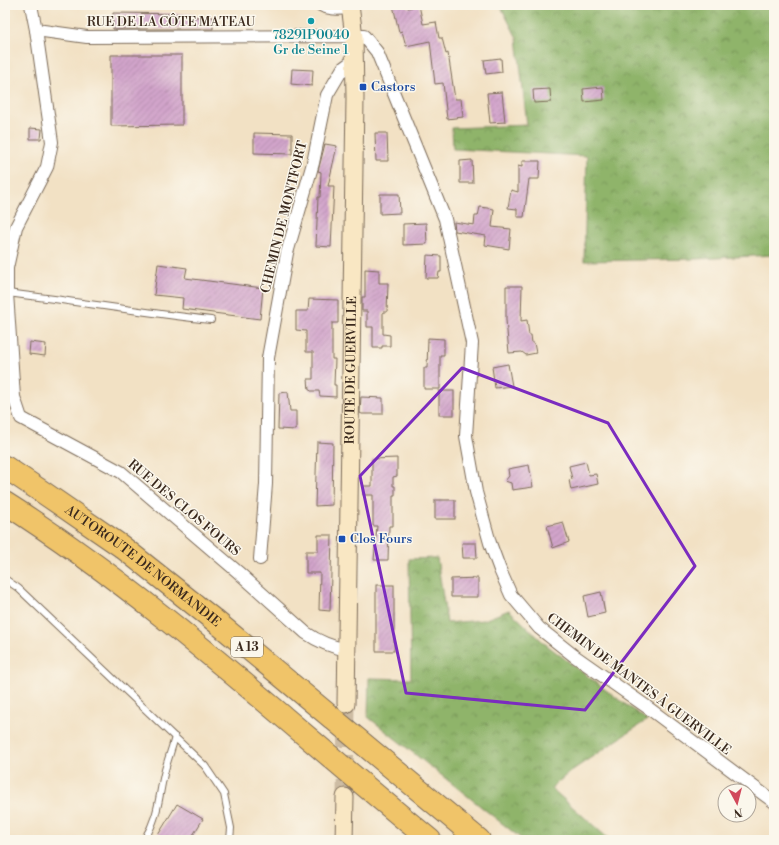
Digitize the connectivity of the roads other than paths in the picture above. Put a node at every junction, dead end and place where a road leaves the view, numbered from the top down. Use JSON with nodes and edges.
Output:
{"nodes":[{"id":1,"x":31,"y":5,"type":"edge"},
{"id":2,"x":316,"y":5,"type":"edge"},
{"id":3,"x":351,"y":8,"type":"edge"},
{"id":4,"x":36,"y":30,"type":"junction"},
{"id":5,"x":354,"y":37,"type":"junction"},
{"id":6,"x":354,"y":60,"type":"junction"},
{"id":7,"x":7,"y":293,"type":"junction"},
{"id":8,"x":211,"y":320,"type":"dead end"},
{"id":9,"x":5,"y":467,"type":"edge"},
{"id":10,"x":5,"y":503,"type":"edge"},
{"id":11,"x":260,"y":559,"type":"dead end"},
{"id":12,"x":5,"y":579,"type":"edge"},
{"id":13,"x":347,"y":650,"type":"junction"},
{"id":14,"x":346,"y":704,"type":"tunnel mouth"},
{"id":15,"x":175,"y":737,"type":"junction"},
{"id":16,"x":345,"y":797,"type":"tunnel mouth"},
{"id":17,"x":774,"y":802,"type":"edge"},
{"id":18,"x":144,"y":840,"type":"edge"},
{"id":19,"x":230,"y":840,"type":"edge"},
{"id":20,"x":344,"y":840,"type":"edge"},
{"id":21,"x":430,"y":840,"type":"edge"},
{"id":22,"x":479,"y":840,"type":"edge"}],
"edges":[{"from":1,"to":4,"type":"street","name":"RUE DES CLOS FOURS"},
{"from":2,"to":3,"type":"lane"},
{"from":3,"to":5,"type":"street","name":"ROUTE DE GUERVILLE"},
{"from":4,"to":5,"type":"street","name":"RUE DE LA CÔTE MATEAU"},
{"from":4,"to":7,"type":"street","name":"RUE DES CLOS FOURS"},
{"from":5,"to":6,"type":"street","name":"ROUTE DE GUERVILLE"},
{"from":5,"to":17,"type":"street","name":"CHEMIN DE MANTES À GUERVILLE"},
{"from":6,"to":11,"type":"street","name":"CHEMIN DE MONTFORT"},
{"from":6,"to":13,"type":"street","name":"ROUTE DE GUERVILLE"},
{"from":7,"to":8,"type":"lane"},
{"from":7,"to":13,"type":"street","name":"RUE DES CLOS FOURS"},
{"from":9,"to":22,"type":"highway","name":"AUTOROUTE DE NORMANDIE","number":"A 13"},
{"from":10,"to":21,"type":"highway","name":"AUTOROUTE DE NORMANDIE","number":"A 13"},
{"from":12,"to":15,"type":"lane"},
{"from":13,"to":14,"type":"street","name":"ROUTE DE GUERVILLE"},
{"from":15,"to":18,"type":"lane"},
{"from":15,"to":19,"type":"lane"},
{"from":16,"to":20,"type":"street"}]}
